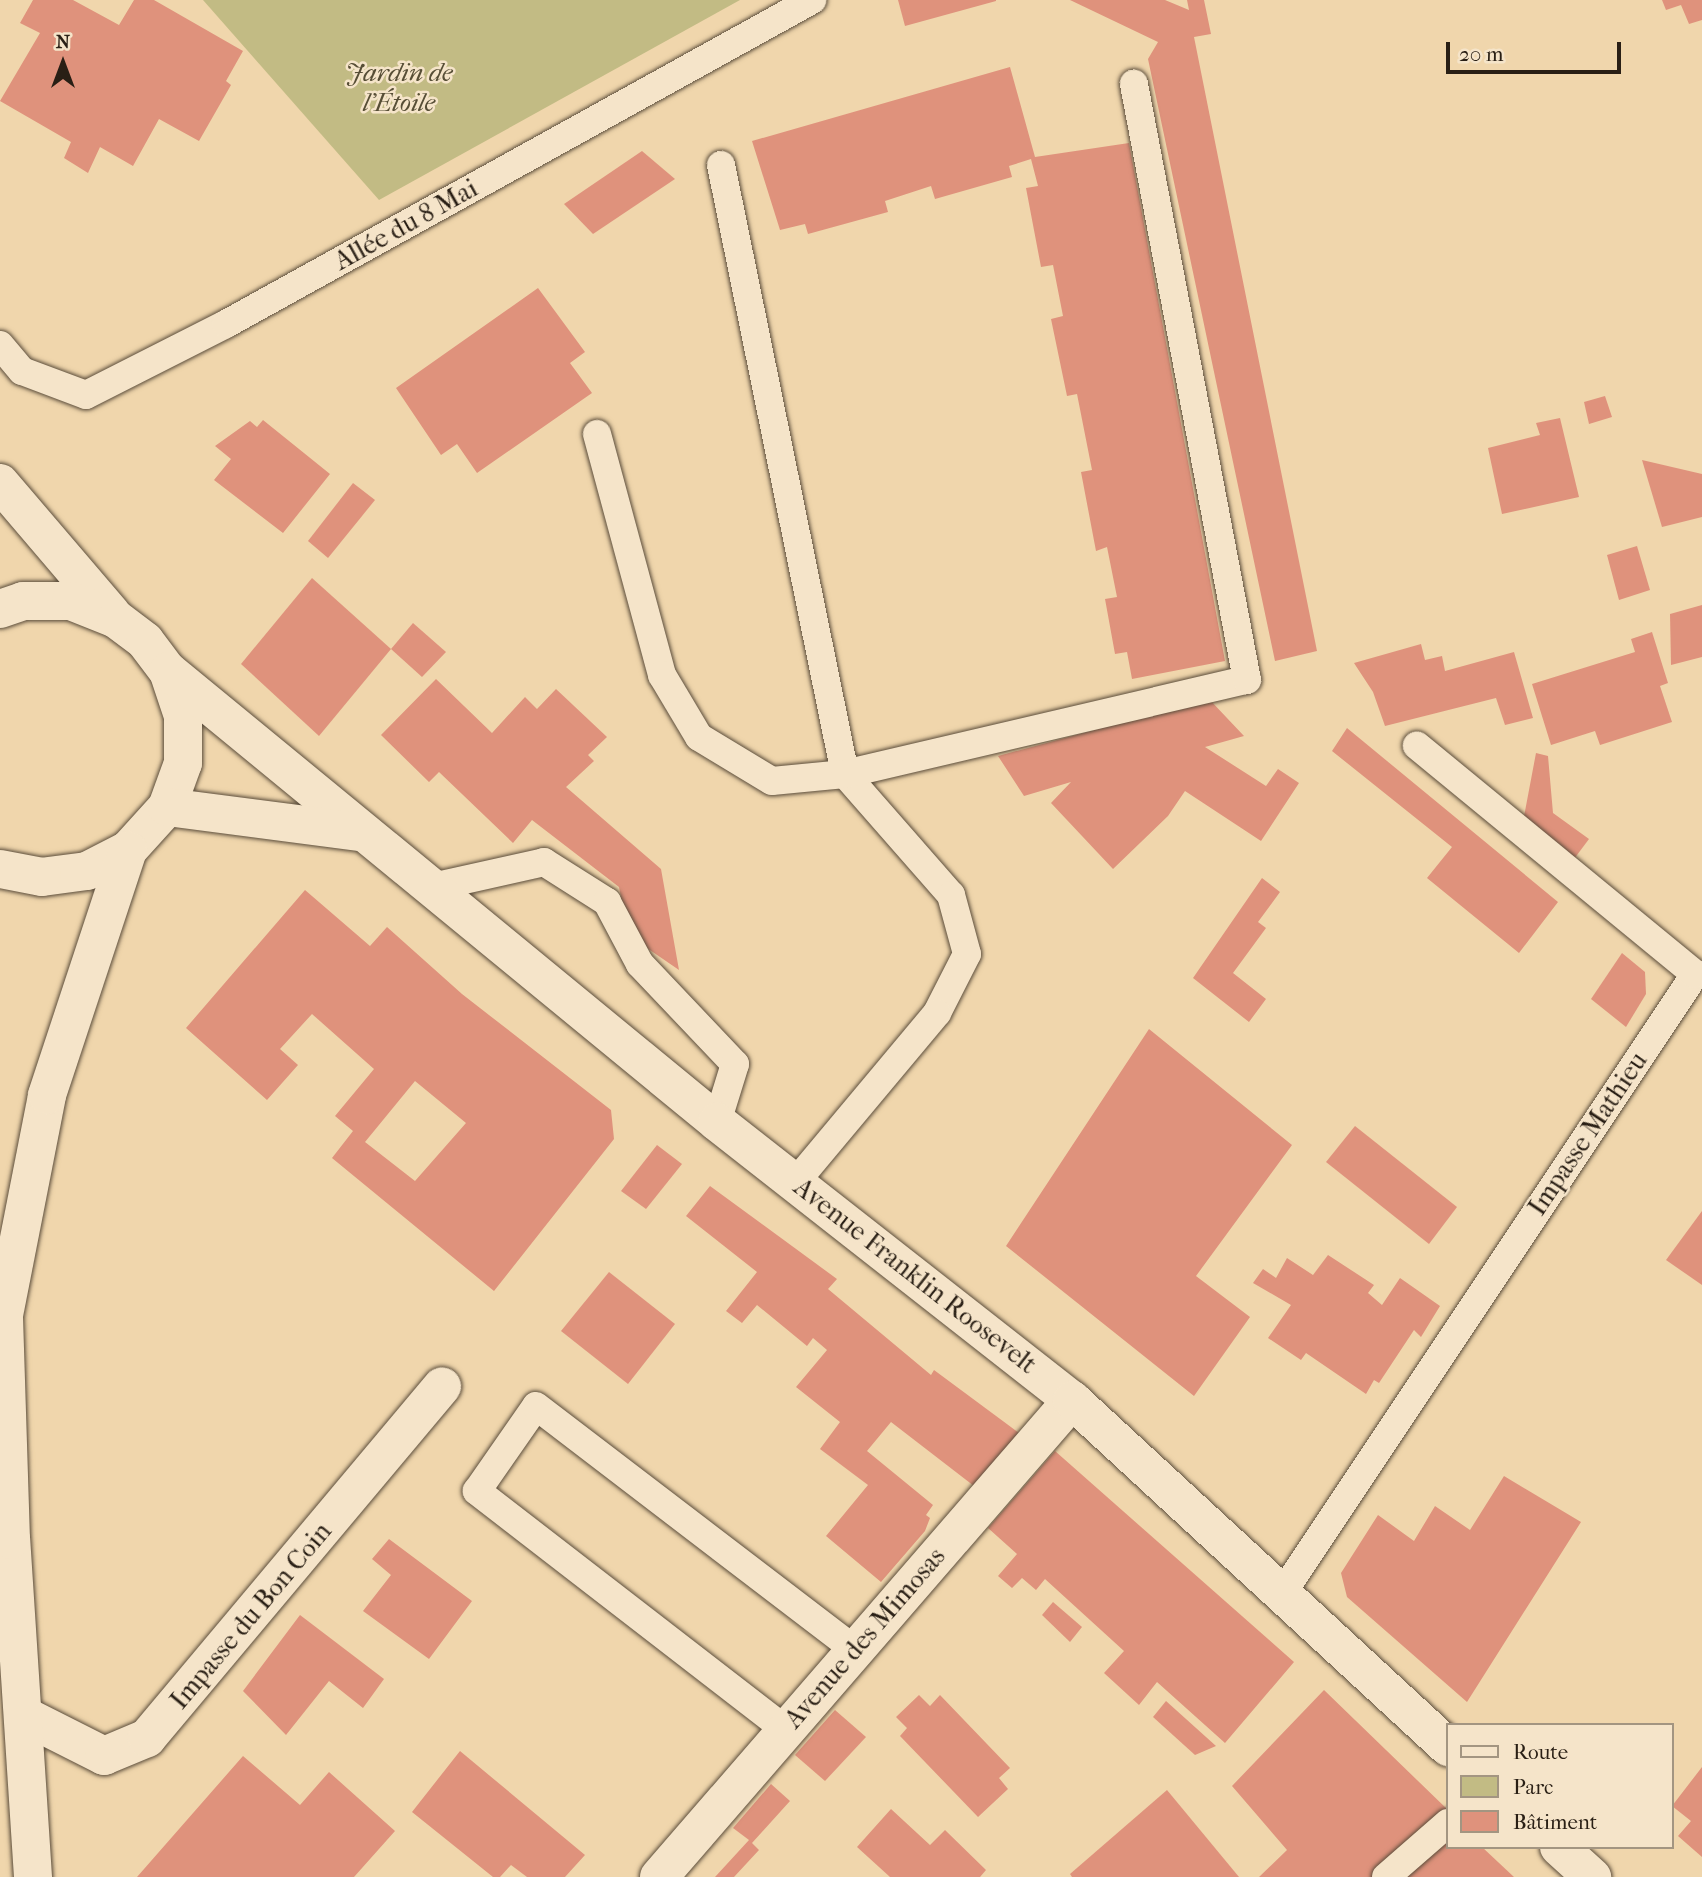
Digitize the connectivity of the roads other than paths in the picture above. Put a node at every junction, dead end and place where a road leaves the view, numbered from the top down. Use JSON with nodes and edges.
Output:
{"nodes":[{"id":1,"x":812,"y":0,"type":"edge"},
{"id":2,"x":1134,"y":84,"type":"dead end"},
{"id":3,"x":721,"y":165,"type":"dead end"},
{"id":4,"x":0,"y":345,"type":"edge"},
{"id":5,"x":597,"y":434,"type":"dead end"},
{"id":6,"x":0,"y":482,"type":"edge"},
{"id":7,"x":0,"y":609,"type":"edge"},
{"id":8,"x":116,"y":619,"type":"junction"},
{"id":9,"x":168,"y":671,"type":"junction"},
{"id":10,"x":1417,"y":746,"type":"dead end"},
{"id":11,"x":845,"y":774,"type":"junction"},
{"id":12,"x":167,"y":807,"type":"junction"},
{"id":13,"x":360,"y":832,"type":"junction"},
{"id":14,"x":128,"y":850,"type":"junction"},
{"id":15,"x":0,"y":869,"type":"edge"},
{"id":16,"x":428,"y":888,"type":"junction"},
{"id":17,"x":1698,"y":968,"type":"edge"},
{"id":18,"x":717,"y":1122,"type":"junction"},
{"id":19,"x":795,"y":1183,"type":"junction"},
{"id":20,"x":442,"y":1387,"type":"dead end"},
{"id":21,"x":1072,"y":1400,"type":"junction"},
{"id":22,"x":1282,"y":1594,"type":"junction"},
{"id":23,"x":855,"y":1650,"type":"junction"},
{"id":24,"x":23,"y":1715,"type":"junction"},
{"id":25,"x":786,"y":1730,"type":"junction"},
{"id":26,"x":1446,"y":1745,"type":"edge"},
{"id":27,"x":1446,"y":1825,"type":"edge"},
{"id":28,"x":1561,"y":1849,"type":"edge"},
{"id":29,"x":33,"y":1877,"type":"edge"},
{"id":30,"x":659,"y":1877,"type":"edge"},
{"id":31,"x":1387,"y":1877,"type":"edge"},
{"id":32,"x":1592,"y":1877,"type":"edge"}],
"edges":[{"from":1,"to":4,"type":"lane","name":"Allée du 8 Mai"},
{"from":2,"to":11,"type":"lane"},
{"from":3,"to":11,"type":"lane"},
{"from":5,"to":11,"type":"lane"},
{"from":6,"to":8,"type":"street"},
{"from":7,"to":8,"type":"street"},
{"from":8,"to":9,"type":"street"},
{"from":9,"to":12,"type":"street"},
{"from":9,"to":13,"type":"street","name":"Avenue Franklin Roosevelt"},
{"from":10,"to":17,"type":"lane","name":"Impasse Mathieu"},
{"from":11,"to":19,"type":"lane"},
{"from":12,"to":13,"type":"street"},
{"from":12,"to":14,"type":"street"},
{"from":13,"to":16,"type":"street","name":"Avenue Franklin Roosevelt"},
{"from":14,"to":15,"type":"street"},
{"from":14,"to":24,"type":"street"},
{"from":16,"to":18,"type":"street","name":"Avenue Franklin Roosevelt"},
{"from":16,"to":18,"type":"lane"},
{"from":17,"to":22,"type":"lane","name":"Impasse Mathieu"},
{"from":18,"to":19,"type":"street","name":"Avenue Franklin Roosevelt"},
{"from":19,"to":21,"type":"street","name":"Avenue Franklin Roosevelt"},
{"from":20,"to":24,"type":"street","name":"Impasse du Bon Coin"},
{"from":21,"to":22,"type":"street","name":"Avenue Franklin Roosevelt"},
{"from":21,"to":23,"type":"street","name":"Avenue des Mimosas"},
{"from":22,"to":26,"type":"street","name":"Avenue Franklin Roosevelt"},
{"from":23,"to":25,"type":"street","name":"Avenue des Mimosas"},
{"from":23,"to":25,"type":"lane"},
{"from":24,"to":29,"type":"street"},
{"from":25,"to":30,"type":"street","name":"Avenue des Mimosas"},
{"from":27,"to":31,"type":"lane"},
{"from":28,"to":32,"type":"street"}]}
